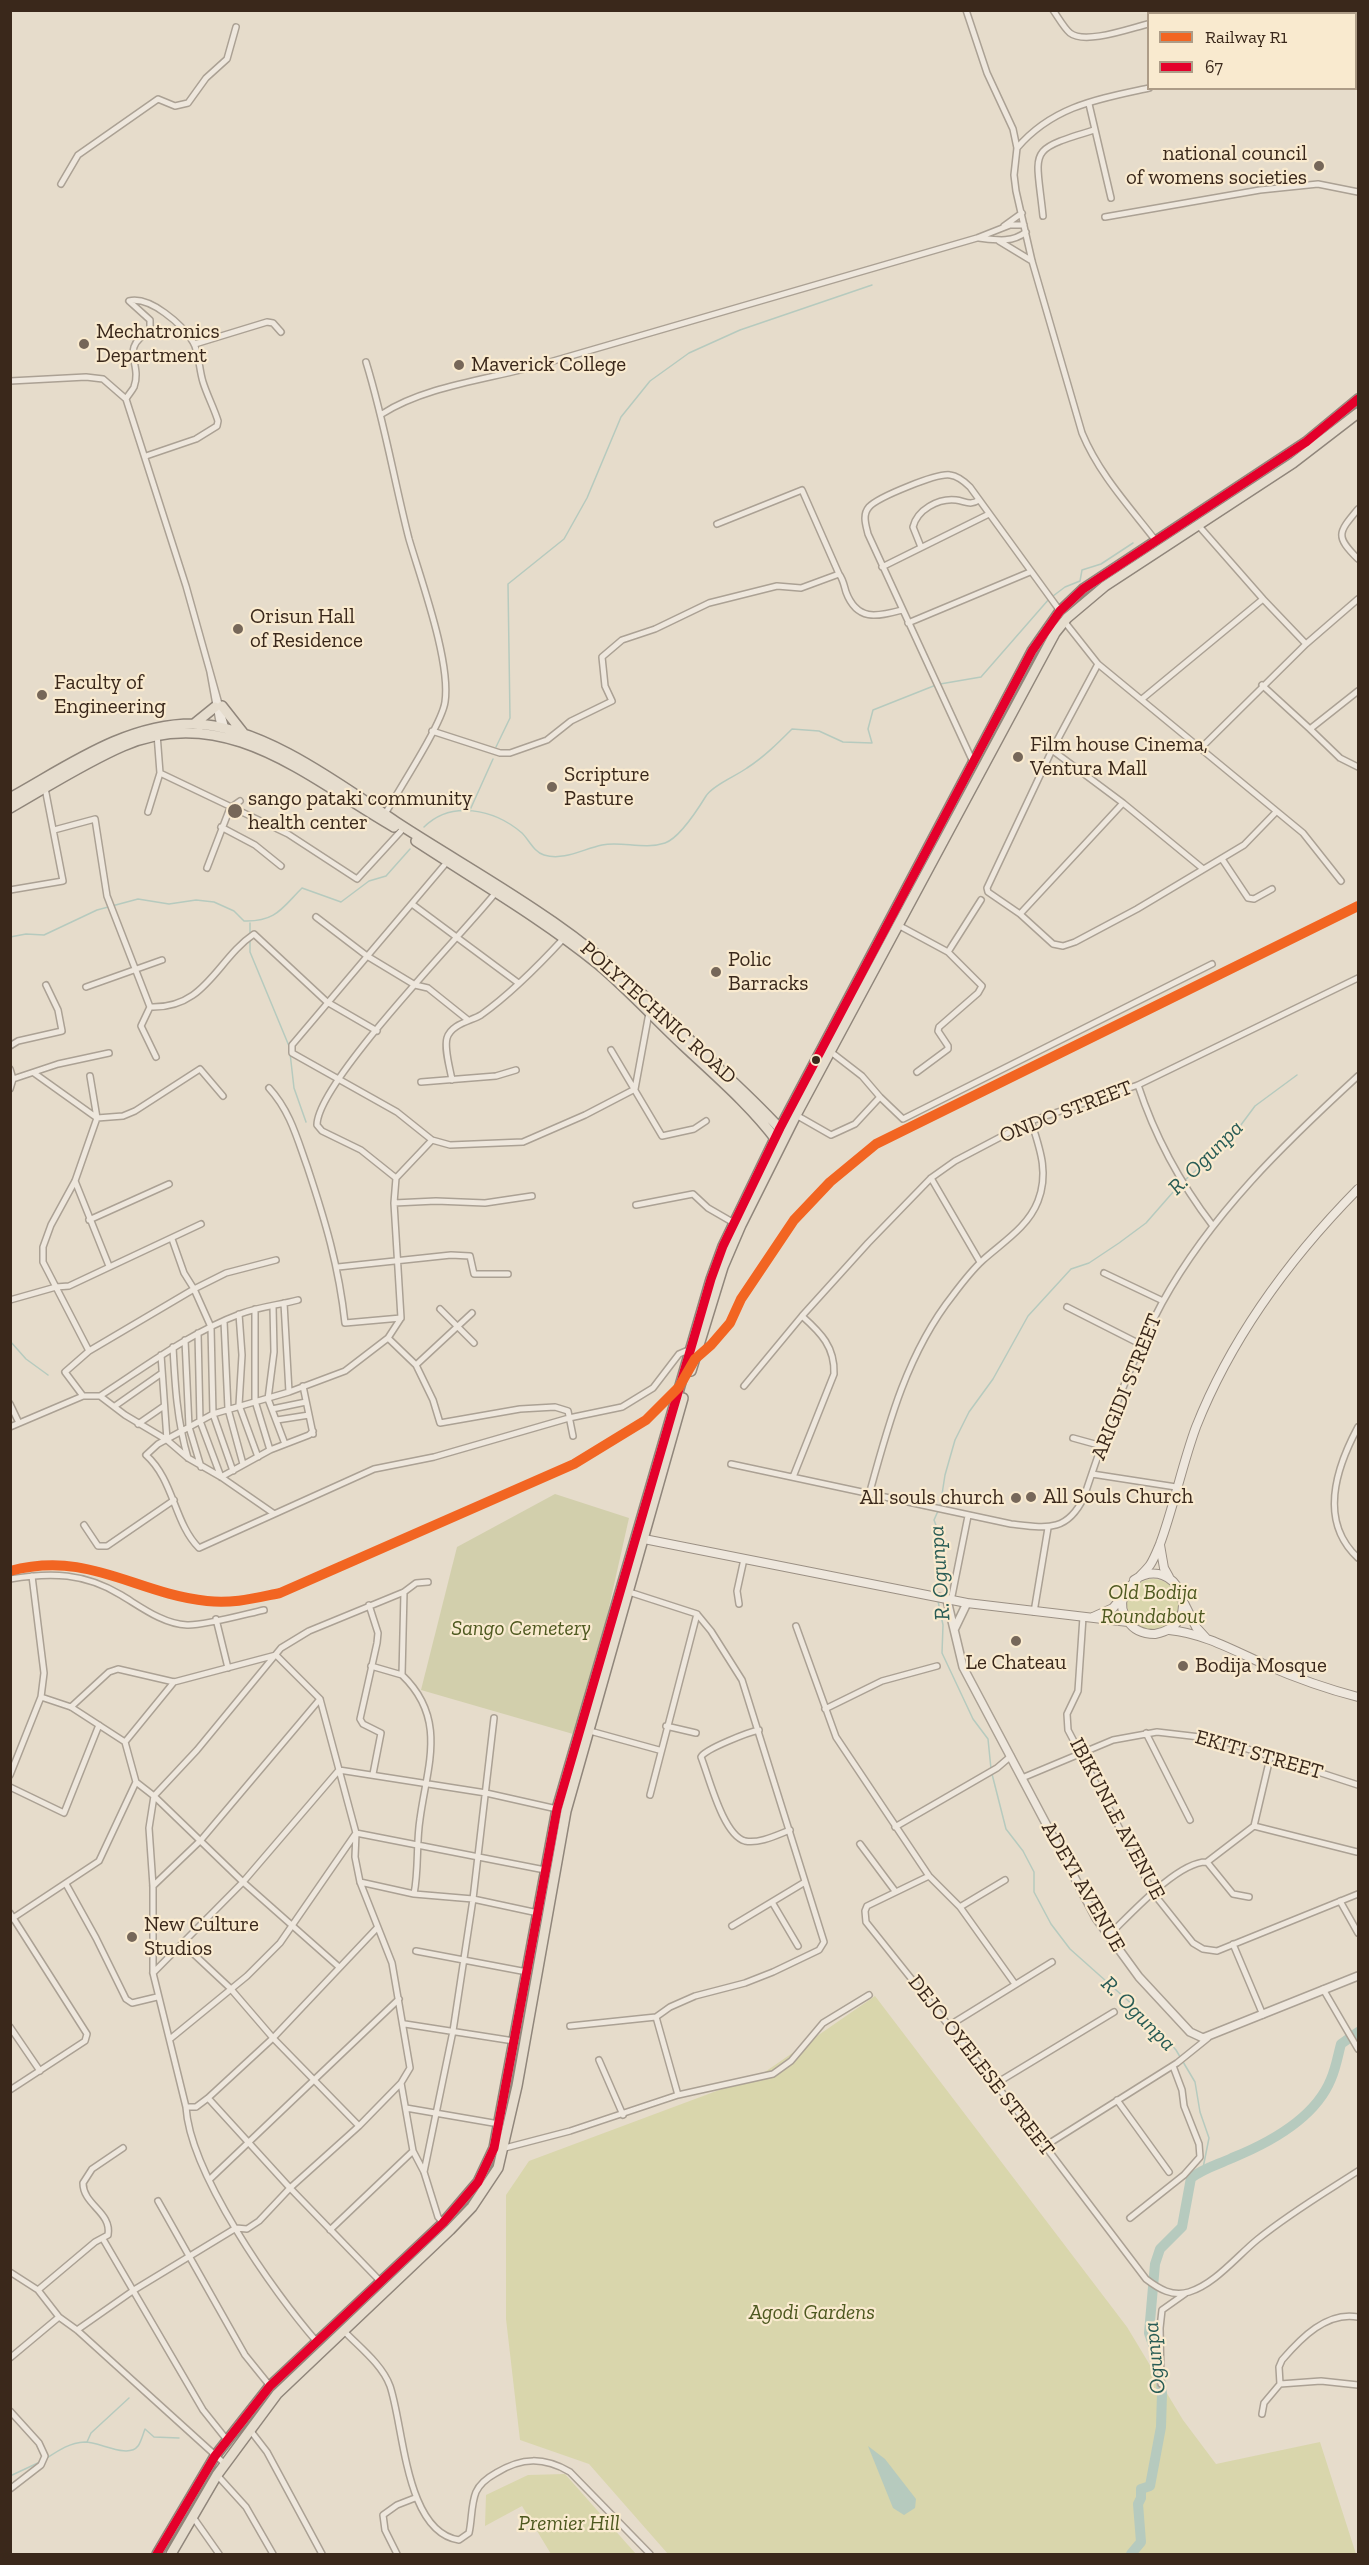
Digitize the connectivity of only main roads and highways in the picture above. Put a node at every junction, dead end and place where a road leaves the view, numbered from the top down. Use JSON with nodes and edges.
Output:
{"nodes":[{"id":1,"x":1359,"y":399,"type":"edge"},
{"id":2,"x":1359,"y":413,"type":"edge"},
{"id":3,"x":194,"y":724,"type":"junction"},
{"id":4,"x":156,"y":731,"type":"junction"},
{"id":5,"x":224,"y":732,"type":"junction"},
{"id":6,"x":244,"y":734,"type":"junction"},
{"id":7,"x":15,"y":799,"type":"edge"},
{"id":8,"x":10,"y":808,"type":"edge"},
{"id":9,"x":393,"y":824,"type":"junction"},
{"id":10,"x":498,"y":890,"type":"junction"},
{"id":11,"x":902,"y":908,"type":"junction"},
{"id":12,"x":721,"y":1076,"type":"junction"},
{"id":13,"x":793,"y":1112,"type":"junction"},
{"id":14,"x":767,"y":1115,"type":"junction"},
{"id":15,"x":783,"y":1132,"type":"junction"},
{"id":16,"x":778,"y":1142,"type":"junction"},
{"id":17,"x":1359,"y":1189,"type":"edge"},
{"id":18,"x":693,"y":1352,"type":"junction"},
{"id":19,"x":640,"y":1538,"type":"junction"},
{"id":20,"x":1160,"y":1544,"type":"junction"},
{"id":21,"x":1171,"y":1579,"type":"junction"},
{"id":22,"x":1134,"y":1580,"type":"junction"},
{"id":23,"x":1127,"y":1588,"type":"junction"},
{"id":24,"x":625,"y":1591,"type":"junction"},
{"id":25,"x":1183,"y":1602,"type":"junction"},
{"id":26,"x":1092,"y":1618,"type":"junction"},
{"id":27,"x":1128,"y":1622,"type":"junction"},
{"id":28,"x":1169,"y":1629,"type":"junction"},
{"id":29,"x":1207,"y":1639,"type":"junction"},
{"id":30,"x":1359,"y":1697,"type":"edge"},
{"id":31,"x":528,"y":1994,"type":"junction"},
{"id":32,"x":339,"y":2327,"type":"junction"},
{"id":33,"x":157,"y":2554,"type":"edge"},
{"id":34,"x":171,"y":2554,"type":"edge"}],
"edges":[{"from":1,"to":11,"type":"main road"},
{"from":2,"to":11,"type":"main road"},
{"from":3,"to":4,"type":"main road","name":"POLYTECHNIC ROAD"},
{"from":3,"to":5,"type":"main road","name":"POLYTECHNIC ROAD"},
{"from":3,"to":6,"type":"main road"},
{"from":4,"to":5,"type":"main road","name":"POLYTECHNIC ROAD"},
{"from":4,"to":7,"type":"main road","name":"POLYTECHNIC ROAD"},
{"from":4,"to":7,"type":"main road","name":"POLYTECHNIC ROAD"},
{"from":5,"to":6,"type":"main road","name":"POLYTECHNIC ROAD"},
{"from":5,"to":9,"type":"main road","name":"POLYTECHNIC ROAD"},
{"from":6,"to":9,"type":"main road","name":"POLYTECHNIC ROAD"},
{"from":7,"to":8,"type":"main road","name":"POLYTECHNIC ROAD"},
{"from":9,"to":10,"type":"main road","name":"POLYTECHNIC ROAD"},
{"from":9,"to":10,"type":"main road","name":"POLYTECHNIC ROAD"},
{"from":10,"to":12,"type":"main road","name":"POLYTECHNIC ROAD"},
{"from":10,"to":12,"type":"main road","name":"POLYTECHNIC ROAD"},
{"from":11,"to":13,"type":"main road"},
{"from":11,"to":13,"type":"main road"},
{"from":12,"to":14,"type":"main road","name":"POLYTECHNIC ROAD"},
{"from":12,"to":16,"type":"main road","name":"POLYTECHNIC ROAD"},
{"from":13,"to":14,"type":"main road"},
{"from":13,"to":15,"type":"main road"},
{"from":14,"to":15,"type":"main road","name":"POLYTECHNIC ROAD"},
{"from":15,"to":16,"type":"main road"},
{"from":16,"to":18,"type":"main road"},
{"from":16,"to":18,"type":"main road"},
{"from":17,"to":20,"type":"main road"},
{"from":18,"to":19,"type":"main road"},
{"from":19,"to":24,"type":"main road"},
{"from":19,"to":26,"type":"main road"},
{"from":20,"to":21,"type":"main road"},
{"from":20,"to":22,"type":"main road"},
{"from":21,"to":22,"type":"main road"},
{"from":21,"to":25,"type":"main road"},
{"from":22,"to":23,"type":"main road"},
{"from":23,"to":26,"type":"main road"},
{"from":23,"to":27,"type":"main road"},
{"from":24,"to":31,"type":"main road"},
{"from":24,"to":31,"type":"main road"},
{"from":25,"to":28,"type":"main road"},
{"from":25,"to":29,"type":"main road"},
{"from":26,"to":27,"type":"main road"},
{"from":27,"to":28,"type":"main road"},
{"from":28,"to":29,"type":"main road"},
{"from":29,"to":30,"type":"main road"},
{"from":31,"to":32,"type":"main road"},
{"from":31,"to":32,"type":"main road"},
{"from":32,"to":33,"type":"main road"},
{"from":32,"to":34,"type":"main road"}]}
